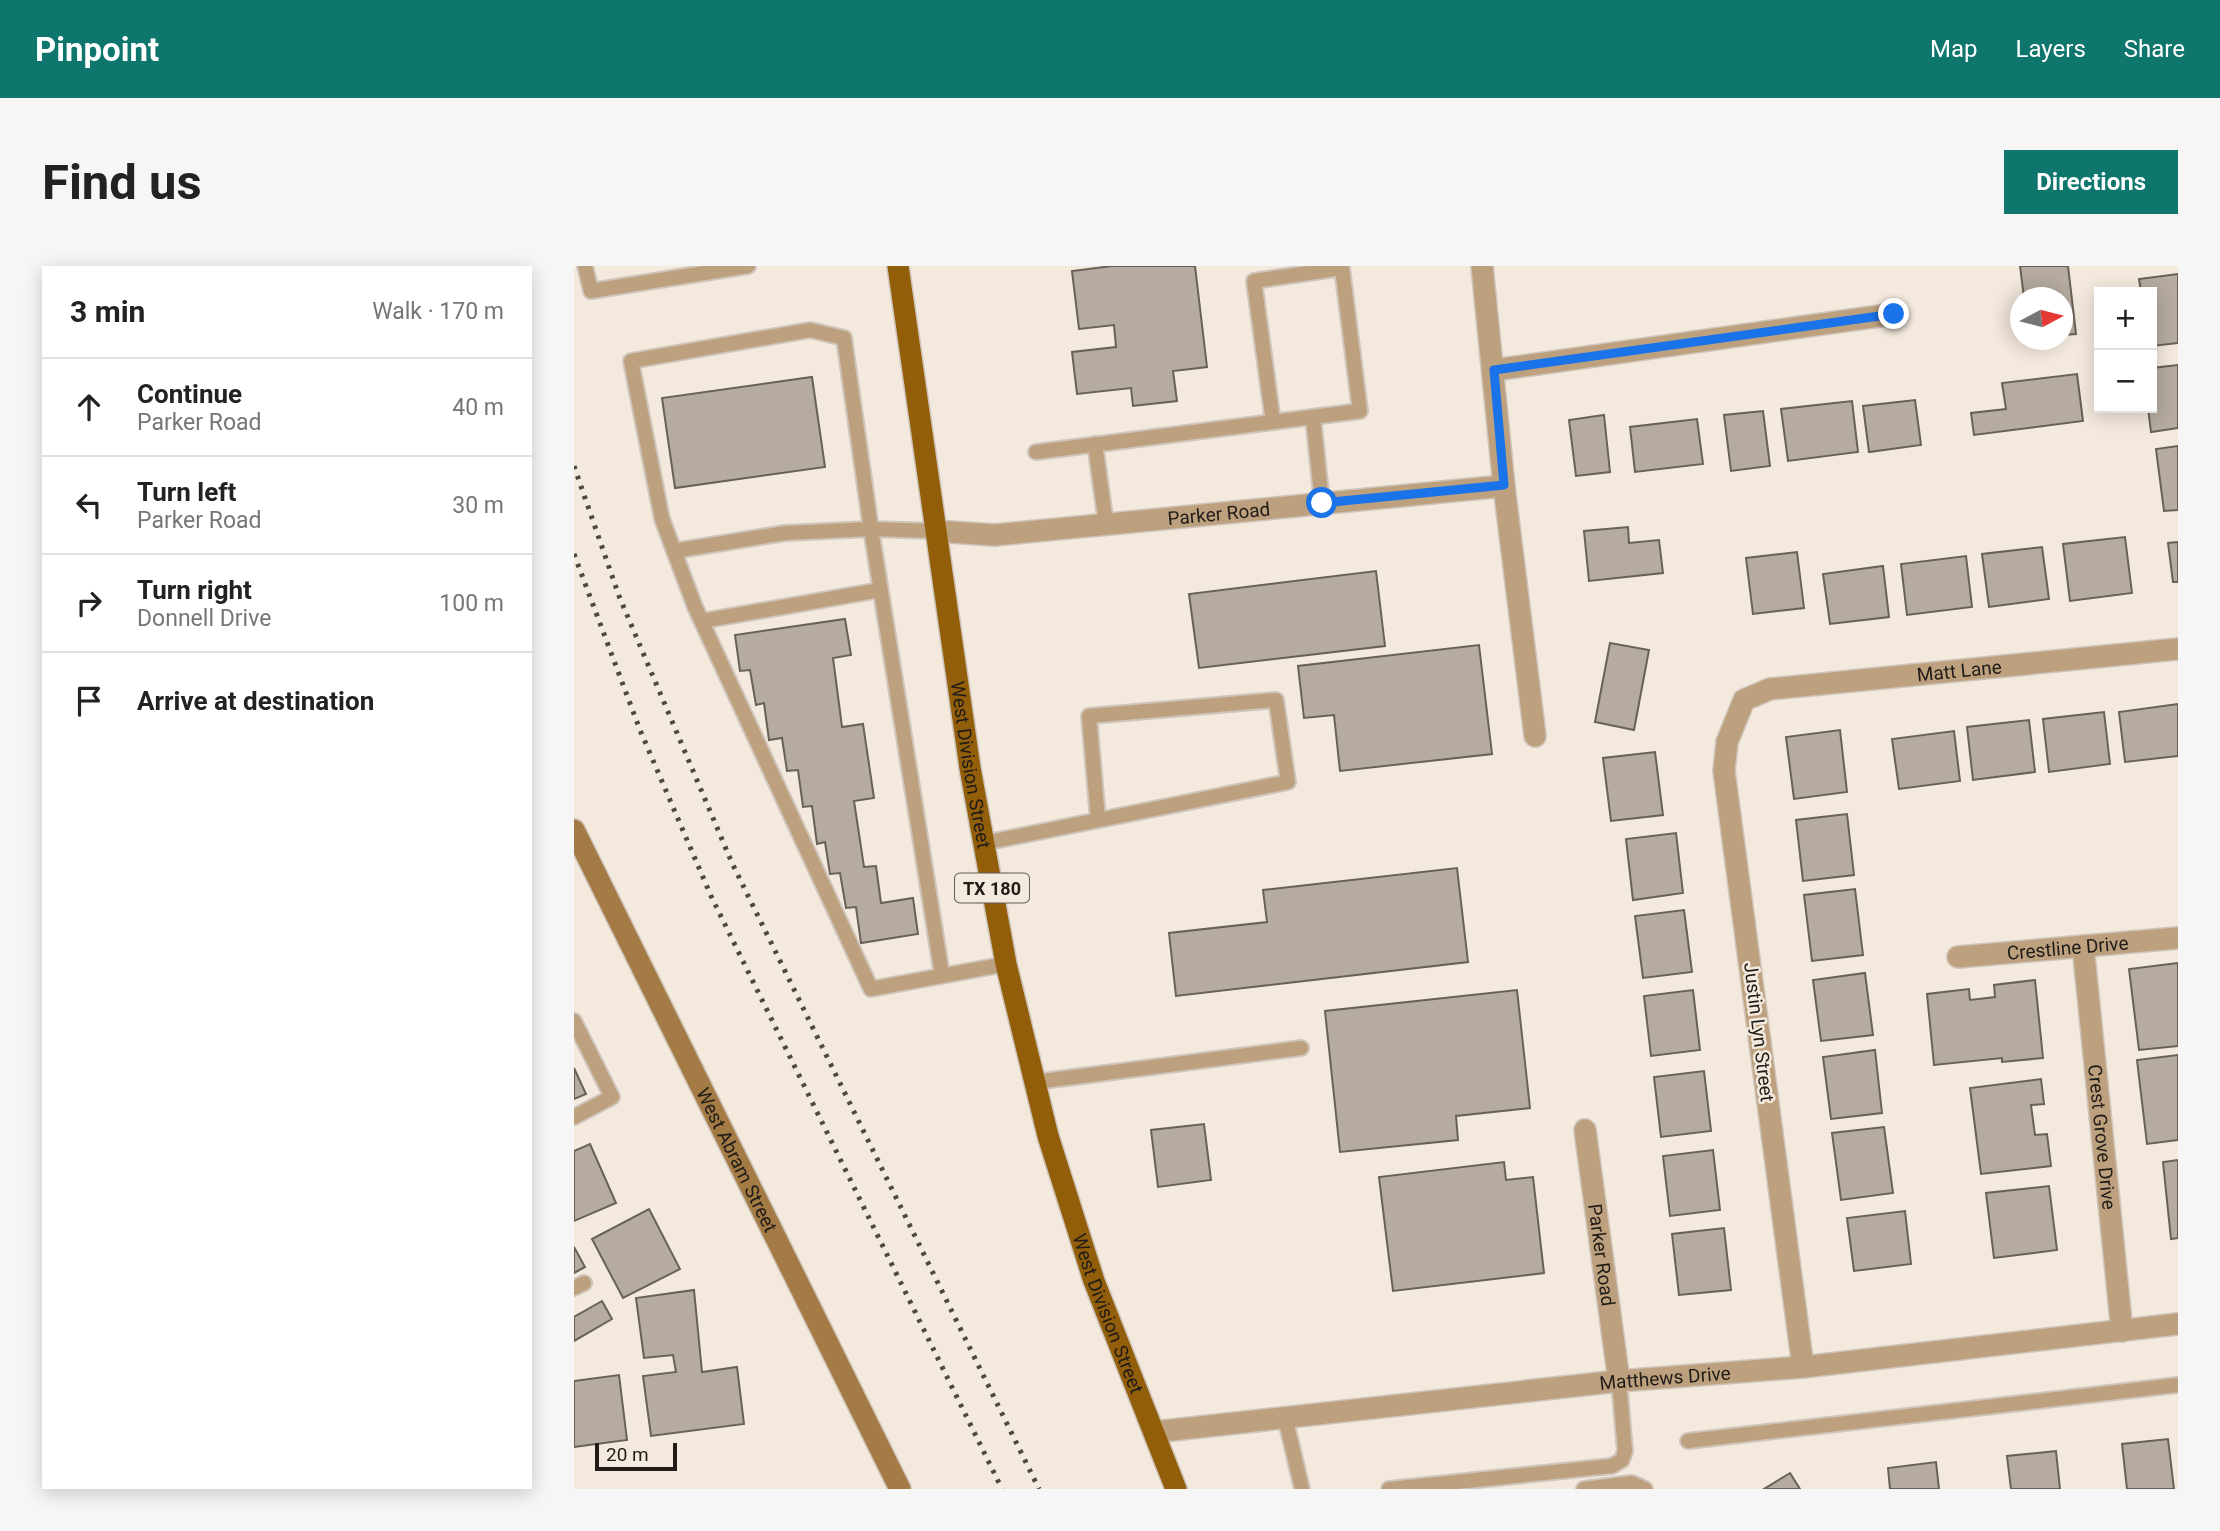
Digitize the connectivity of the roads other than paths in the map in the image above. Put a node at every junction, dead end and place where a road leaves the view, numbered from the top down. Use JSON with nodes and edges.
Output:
{"nodes":[{"id":1,"x":585,"y":266,"type":"edge"},
{"id":2,"x":748,"y":266,"type":"edge"},
{"id":3,"x":898,"y":266,"type":"edge"},
{"id":4,"x":1482,"y":266,"type":"edge"},
{"id":5,"x":1894,"y":314,"type":"dead end"},
{"id":6,"x":1494,"y":370,"type":"junction"},
{"id":7,"x":1313,"y":417,"type":"junction"},
{"id":8,"x":1273,"y":422,"type":"junction"},
{"id":9,"x":1095,"y":444,"type":"junction"},
{"id":10,"x":1036,"y":452,"type":"dead end"},
{"id":11,"x":1504,"y":485,"type":"junction"},
{"id":12,"x":1322,"y":503,"type":"junction"},
{"id":13,"x":1106,"y":524,"type":"junction"},
{"id":14,"x":871,"y":529,"type":"junction"},
{"id":15,"x":935,"y":531,"type":"junction"},
{"id":16,"x":674,"y":551,"type":"junction"},
{"id":17,"x":880,"y":590,"type":"junction"},
{"id":18,"x":702,"y":621,"type":"junction"},
{"id":19,"x":2178,"y":649,"type":"edge"},
{"id":20,"x":1744,"y":700,"type":"joint"},
{"id":21,"x":1535,"y":736,"type":"dead end"},
{"id":22,"x":1098,"y":820,"type":"junction"},
{"id":23,"x":574,"y":830,"type":"edge"},
{"id":24,"x":984,"y":842,"type":"junction"},
{"id":25,"x":2178,"y":938,"type":"edge"},
{"id":26,"x":2083,"y":946,"type":"junction"},
{"id":27,"x":1958,"y":957,"type":"dead end"},
{"id":28,"x":1006,"y":964,"type":"junction"},
{"id":29,"x":942,"y":975,"type":"junction"},
{"id":30,"x":574,"y":1021,"type":"edge"},
{"id":31,"x":1301,"y":1048,"type":"dead end"},
{"id":32,"x":1035,"y":1082,"type":"junction"},
{"id":33,"x":574,"y":1117,"type":"edge"},
{"id":34,"x":1586,"y":1130,"type":"dead end"},
{"id":35,"x":2178,"y":1324,"type":"edge"},
{"id":36,"x":2122,"y":1331,"type":"junction"},
{"id":37,"x":1803,"y":1367,"type":"junction"},
{"id":38,"x":1619,"y":1381,"type":"junction"},
{"id":39,"x":2178,"y":1385,"type":"edge"},
{"id":40,"x":1284,"y":1418,"type":"junction"},
{"id":41,"x":1154,"y":1432,"type":"junction"},
{"id":42,"x":1688,"y":1441,"type":"dead end"},
{"id":43,"x":900,"y":1489,"type":"edge"},
{"id":44,"x":1176,"y":1489,"type":"edge"},
{"id":45,"x":1302,"y":1489,"type":"edge"},
{"id":46,"x":1389,"y":1489,"type":"edge"},
{"id":47,"x":1584,"y":1489,"type":"edge"},
{"id":48,"x":1645,"y":1489,"type":"edge"}],
"edges":[{"from":1,"to":2,"type":"lane"},
{"from":3,"to":15,"type":"main road","name":"West Division Street","number":"TX 180"},
{"from":4,"to":6,"type":"street"},
{"from":5,"to":6,"type":"street"},
{"from":6,"to":11,"type":"street"},
{"from":7,"to":8,"type":"lane"},
{"from":7,"to":8,"type":"lane"},
{"from":7,"to":12,"type":"lane"},
{"from":8,"to":9,"type":"lane"},
{"from":9,"to":10,"type":"lane"},
{"from":9,"to":13,"type":"lane"},
{"from":11,"to":12,"type":"street","name":"Parker Road"},
{"from":11,"to":21,"type":"street"},
{"from":12,"to":13,"type":"street","name":"Parker Road"},
{"from":13,"to":15,"type":"street","name":"Parker Road"},
{"from":14,"to":15,"type":"lane"},
{"from":14,"to":16,"type":"lane"},
{"from":14,"to":16,"type":"lane"},
{"from":14,"to":17,"type":"lane"},
{"from":15,"to":24,"type":"main road","name":"West Division Street","number":"TX 180"},
{"from":16,"to":18,"type":"lane"},
{"from":17,"to":18,"type":"lane"},
{"from":17,"to":29,"type":"lane"},
{"from":18,"to":29,"type":"lane"},
{"from":19,"to":20,"type":"street","name":"Matt Lane"},
{"from":20,"to":37,"type":"street","name":"Justin Lyn Street"},
{"from":22,"to":22,"type":"lane"},
{"from":22,"to":24,"type":"lane"},
{"from":23,"to":43,"type":"main road","name":"West Abram Street"},
{"from":24,"to":28,"type":"main road","name":"West Division Street","number":"TX 180"},
{"from":25,"to":26,"type":"street","name":"Crestline Drive"},
{"from":26,"to":27,"type":"street","name":"Crestline Drive"},
{"from":26,"to":36,"type":"street","name":"Crest Grove Drive"},
{"from":28,"to":29,"type":"lane"},
{"from":28,"to":32,"type":"main road","name":"West Division Street","number":"TX 180"},
{"from":30,"to":33,"type":"lane"},
{"from":31,"to":32,"type":"lane"},
{"from":32,"to":41,"type":"main road","name":"West Division Street","number":"TX 180"},
{"from":34,"to":38,"type":"street","name":"Parker Road"},
{"from":35,"to":36,"type":"street","name":"Matthews Drive"},
{"from":36,"to":37,"type":"street","name":"Matthews Drive"},
{"from":37,"to":38,"type":"street","name":"Matthews Drive"},
{"from":38,"to":40,"type":"street","name":"Matthews Drive"},
{"from":38,"to":46,"type":"lane"},
{"from":39,"to":42,"type":"lane"},
{"from":40,"to":41,"type":"street","name":"Matthews Drive"},
{"from":40,"to":45,"type":"lane"},
{"from":41,"to":44,"type":"main road","name":"West Division Street","number":"TX 180"},
{"from":47,"to":48,"type":"lane"}]}
